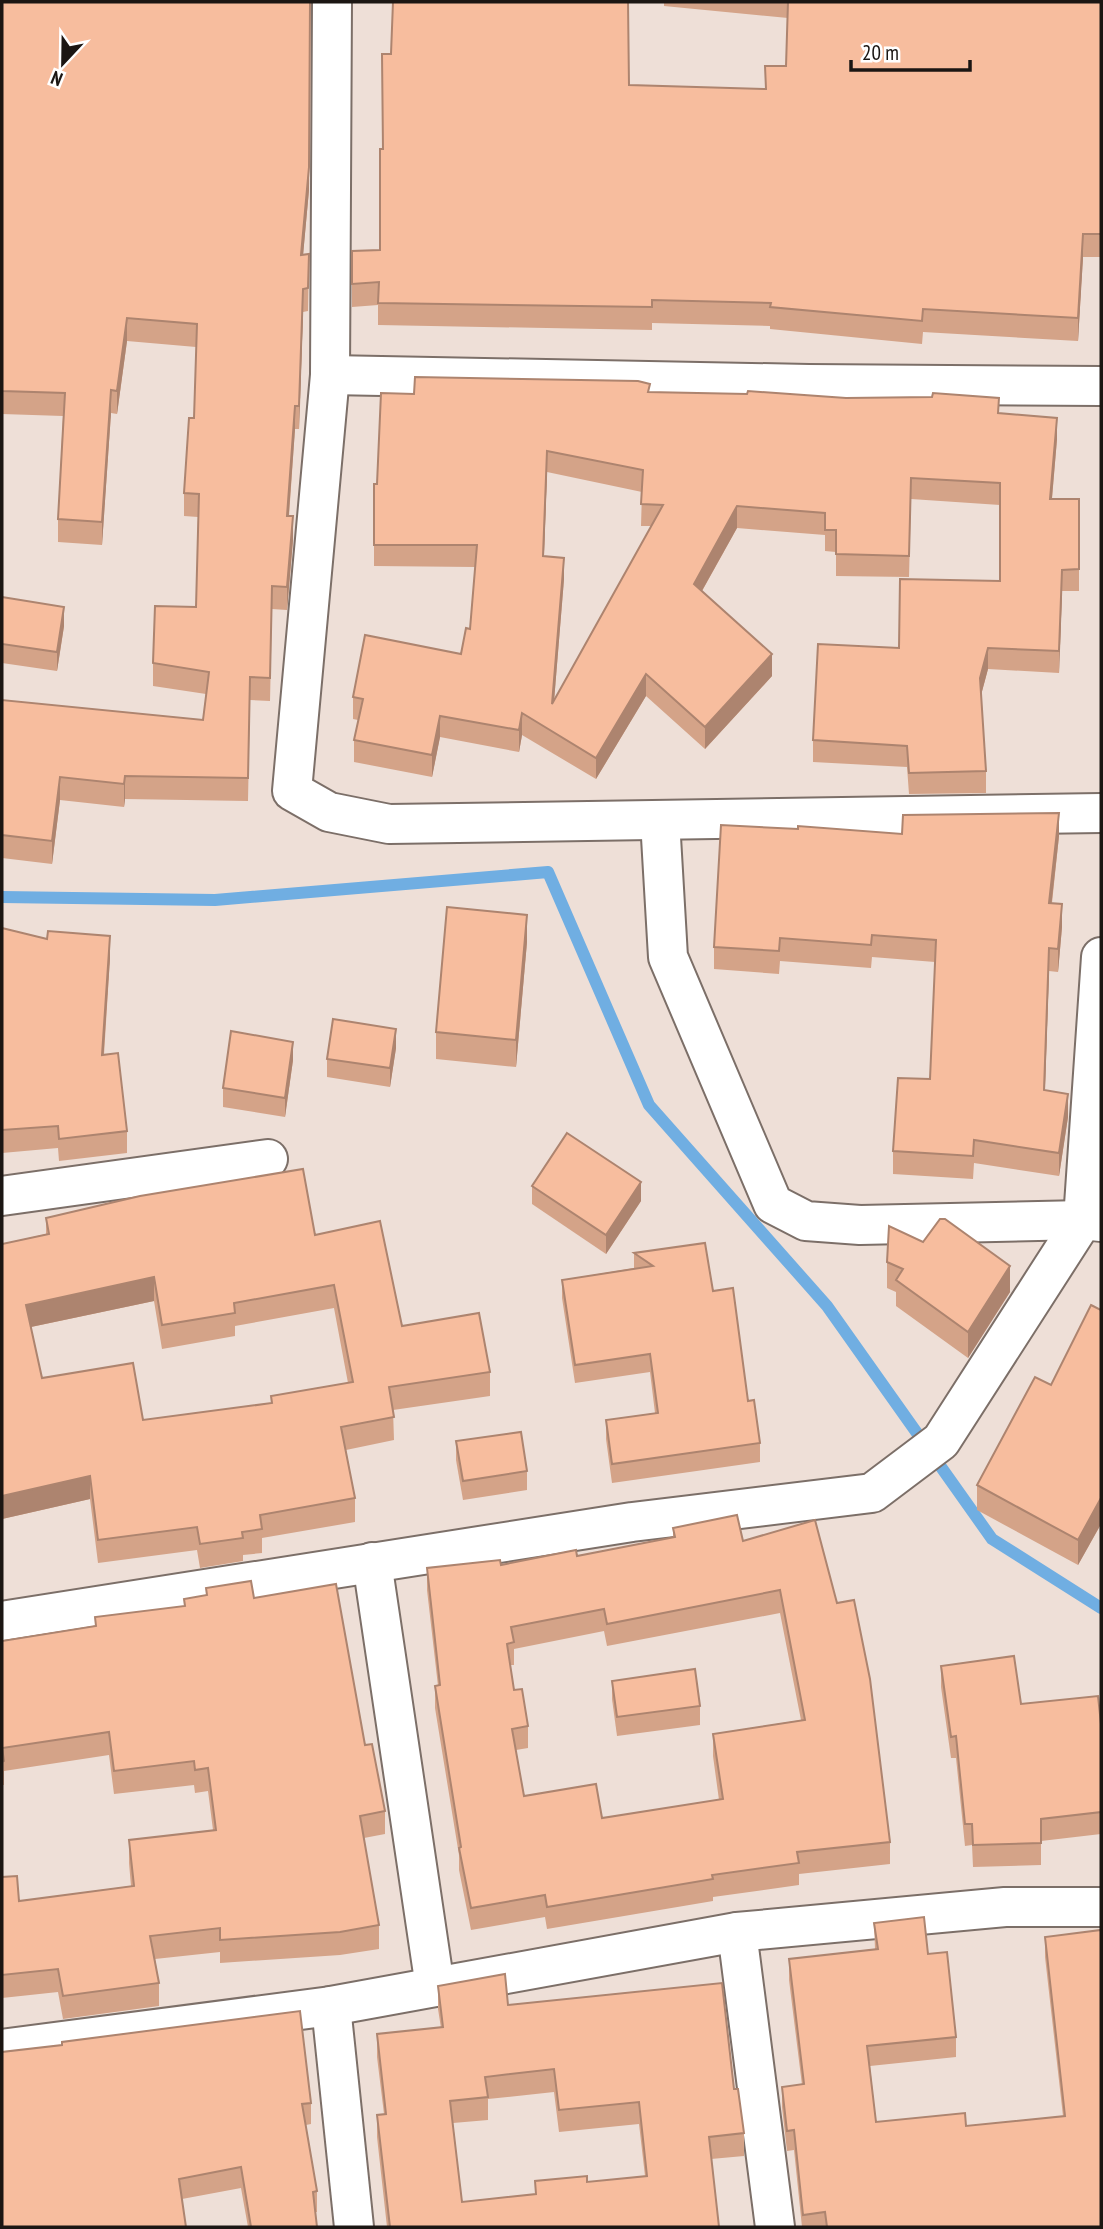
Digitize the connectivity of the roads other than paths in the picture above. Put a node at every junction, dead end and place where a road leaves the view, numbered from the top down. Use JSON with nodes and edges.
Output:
{"nodes":[{"id":1,"x":332,"y":2,"type":"edge"},
{"id":2,"x":330,"y":375,"type":"junction"},
{"id":3,"x":1101,"y":386,"type":"edge"},
{"id":4,"x":1101,"y":813,"type":"edge"},
{"id":5,"x":660,"y":820,"type":"junction"},
{"id":6,"x":1101,"y":957,"type":"edge"},
{"id":7,"x":268,"y":1159,"type":"dead end"},
{"id":8,"x":2,"y":1196,"type":"edge"},
{"id":9,"x":1092,"y":1221,"type":"edge"},
{"id":10,"x":372,"y":1562,"type":"junction"},
{"id":11,"x":2,"y":1621,"type":"edge"},
{"id":12,"x":1101,"y":1907,"type":"edge"},
{"id":13,"x":737,"y":1931,"type":"junction"},
{"id":14,"x":435,"y":1987,"type":"junction"},
{"id":15,"x":331,"y":2006,"type":"junction"},
{"id":16,"x":2,"y":2049,"type":"edge"},
{"id":17,"x":354,"y":2227,"type":"edge"},
{"id":18,"x":775,"y":2227,"type":"edge"}],
"edges":[{"from":1,"to":2,"type":"street"},
{"from":2,"to":3,"type":"street"},
{"from":2,"to":5,"type":"street"},
{"from":4,"to":5,"type":"street"},
{"from":5,"to":9,"type":"street"},
{"from":6,"to":9,"type":"street"},
{"from":7,"to":8,"type":"street"},
{"from":9,"to":10,"type":"street"},
{"from":10,"to":11,"type":"street"},
{"from":10,"to":14,"type":"street"},
{"from":12,"to":13,"type":"street"},
{"from":13,"to":14,"type":"street"},
{"from":13,"to":18,"type":"street"},
{"from":14,"to":15,"type":"street"},
{"from":15,"to":16,"type":"street"},
{"from":15,"to":17,"type":"street"}]}
